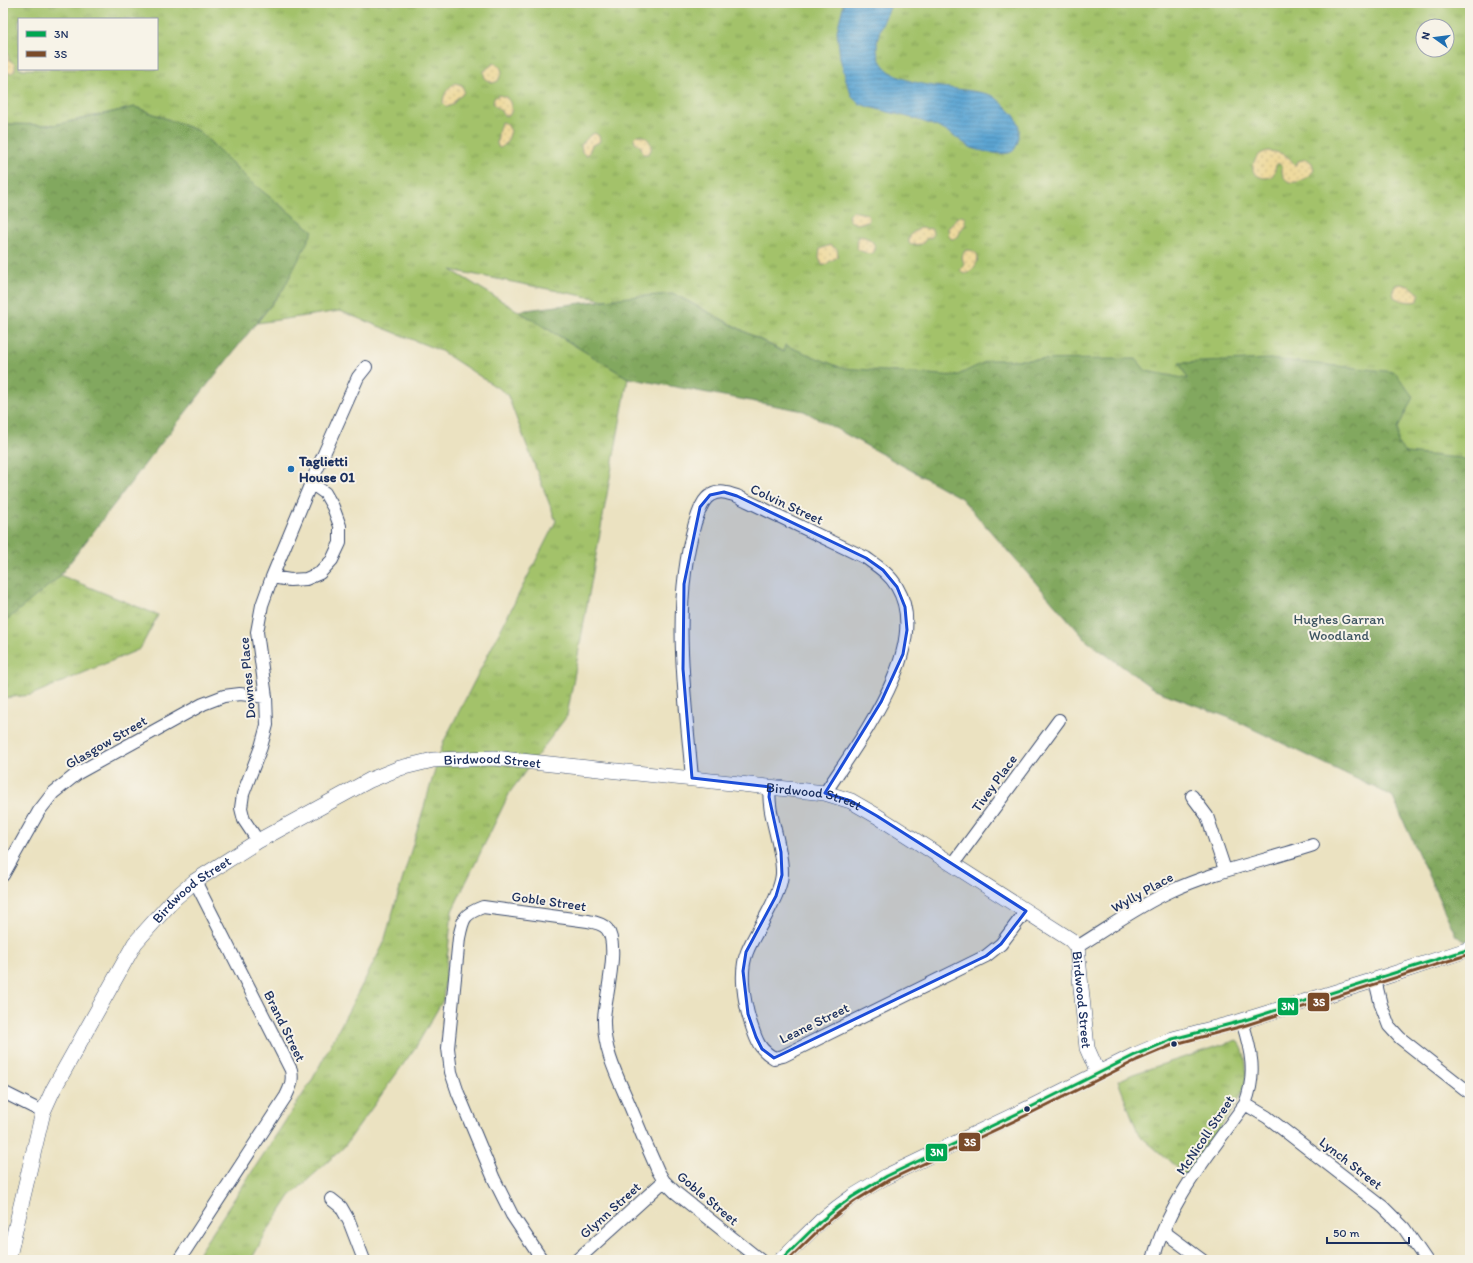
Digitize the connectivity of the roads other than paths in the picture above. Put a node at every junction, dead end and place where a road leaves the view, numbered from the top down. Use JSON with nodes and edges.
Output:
{"nodes":[{"id":1,"x":366,"y":367,"type":"dead end"},
{"id":2,"x":311,"y":483,"type":"junction"},
{"id":3,"x":272,"y":577,"type":"junction"},
{"id":4,"x":266,"y":697,"type":"junction"},
{"id":5,"x":1059,"y":720,"type":"dead end"},
{"id":6,"x":692,"y":778,"type":"junction"},
{"id":7,"x":770,"y":787,"type":"junction"},
{"id":8,"x":826,"y":793,"type":"junction"},
{"id":9,"x":1192,"y":796,"type":"dead end"},
{"id":10,"x":258,"y":841,"type":"junction"},
{"id":11,"x":1313,"y":845,"type":"dead end"},
{"id":12,"x":953,"y":864,"type":"junction"},
{"id":13,"x":1225,"y":870,"type":"junction"},
{"id":14,"x":3,"y":875,"type":"edge"},
{"id":15,"x":195,"y":881,"type":"junction"},
{"id":16,"x":1026,"y":911,"type":"junction"},
{"id":17,"x":1077,"y":947,"type":"junction"},
{"id":18,"x":1470,"y":949,"type":"edge"},
{"id":19,"x":1375,"y":980,"type":"junction"},
{"id":20,"x":1242,"y":1021,"type":"junction"},
{"id":21,"x":1098,"y":1073,"type":"junction"},
{"id":22,"x":3,"y":1092,"type":"edge"},
{"id":23,"x":1470,"y":1094,"type":"edge"},
{"id":24,"x":1245,"y":1104,"type":"junction"},
{"id":25,"x":43,"y":1112,"type":"junction"},
{"id":26,"x":664,"y":1181,"type":"junction"},
{"id":27,"x":331,"y":1199,"type":"dead end"},
{"id":28,"x":1163,"y":1231,"type":"junction"},
{"id":29,"x":6,"y":1257,"type":"edge"},
{"id":30,"x":179,"y":1260,"type":"edge"},
{"id":31,"x":364,"y":1260,"type":"edge"},
{"id":32,"x":542,"y":1260,"type":"edge"},
{"id":33,"x":577,"y":1260,"type":"edge"},
{"id":34,"x":760,"y":1260,"type":"edge"},
{"id":35,"x":781,"y":1260,"type":"edge"},
{"id":36,"x":1153,"y":1260,"type":"edge"},
{"id":37,"x":1202,"y":1260,"type":"edge"},
{"id":38,"x":1426,"y":1260,"type":"edge"}],
"edges":[{"from":1,"to":2,"type":"street","name":"Downes Place"},
{"from":2,"to":3,"type":"street","name":"Downes Place"},
{"from":2,"to":3,"type":"street"},
{"from":3,"to":4,"type":"street","name":"Downes Place"},
{"from":4,"to":10,"type":"street","name":"Downes Place"},
{"from":4,"to":14,"type":"street","name":"Glasgow Street"},
{"from":5,"to":12,"type":"street","name":"Tivey Place"},
{"from":6,"to":7,"type":"street","name":"Birdwood Street"},
{"from":6,"to":8,"type":"street","name":"Colvin Street"},
{"from":6,"to":10,"type":"street","name":"Birdwood Street"},
{"from":7,"to":8,"type":"street","name":"Birdwood Street"},
{"from":7,"to":16,"type":"street","name":"Leane Street"},
{"from":8,"to":12,"type":"street","name":"Birdwood Street"},
{"from":9,"to":13,"type":"street"},
{"from":10,"to":15,"type":"street","name":"Birdwood Street"},
{"from":11,"to":13,"type":"street","name":"Wylly Place"},
{"from":12,"to":16,"type":"street","name":"Birdwood Street"},
{"from":13,"to":17,"type":"street","name":"Wylly Place"},
{"from":15,"to":25,"type":"street","name":"Birdwood Street"},
{"from":15,"to":30,"type":"street","name":"Brand Street"},
{"from":16,"to":17,"type":"street","name":"Birdwood Street"},
{"from":17,"to":21,"type":"street","name":"Birdwood Street"},
{"from":18,"to":19,"type":"street"},
{"from":19,"to":20,"type":"street"},
{"from":19,"to":23,"type":"street"},
{"from":20,"to":21,"type":"street"},
{"from":20,"to":24,"type":"street","name":"McNicoll Street"},
{"from":21,"to":35,"type":"street"},
{"from":22,"to":25,"type":"street"},
{"from":24,"to":28,"type":"street","name":"McNicoll Street"},
{"from":24,"to":38,"type":"street","name":"Lynch Street"},
{"from":25,"to":29,"type":"street","name":"Birdwood Street"},
{"from":26,"to":32,"type":"street","name":"Goble Street"},
{"from":26,"to":33,"type":"street","name":"Glynn Street"},
{"from":26,"to":34,"type":"street","name":"Goble Street"},
{"from":27,"to":31,"type":"street"},
{"from":28,"to":36,"type":"street","name":"McNicoll Street"},
{"from":28,"to":37,"type":"street"}]}
